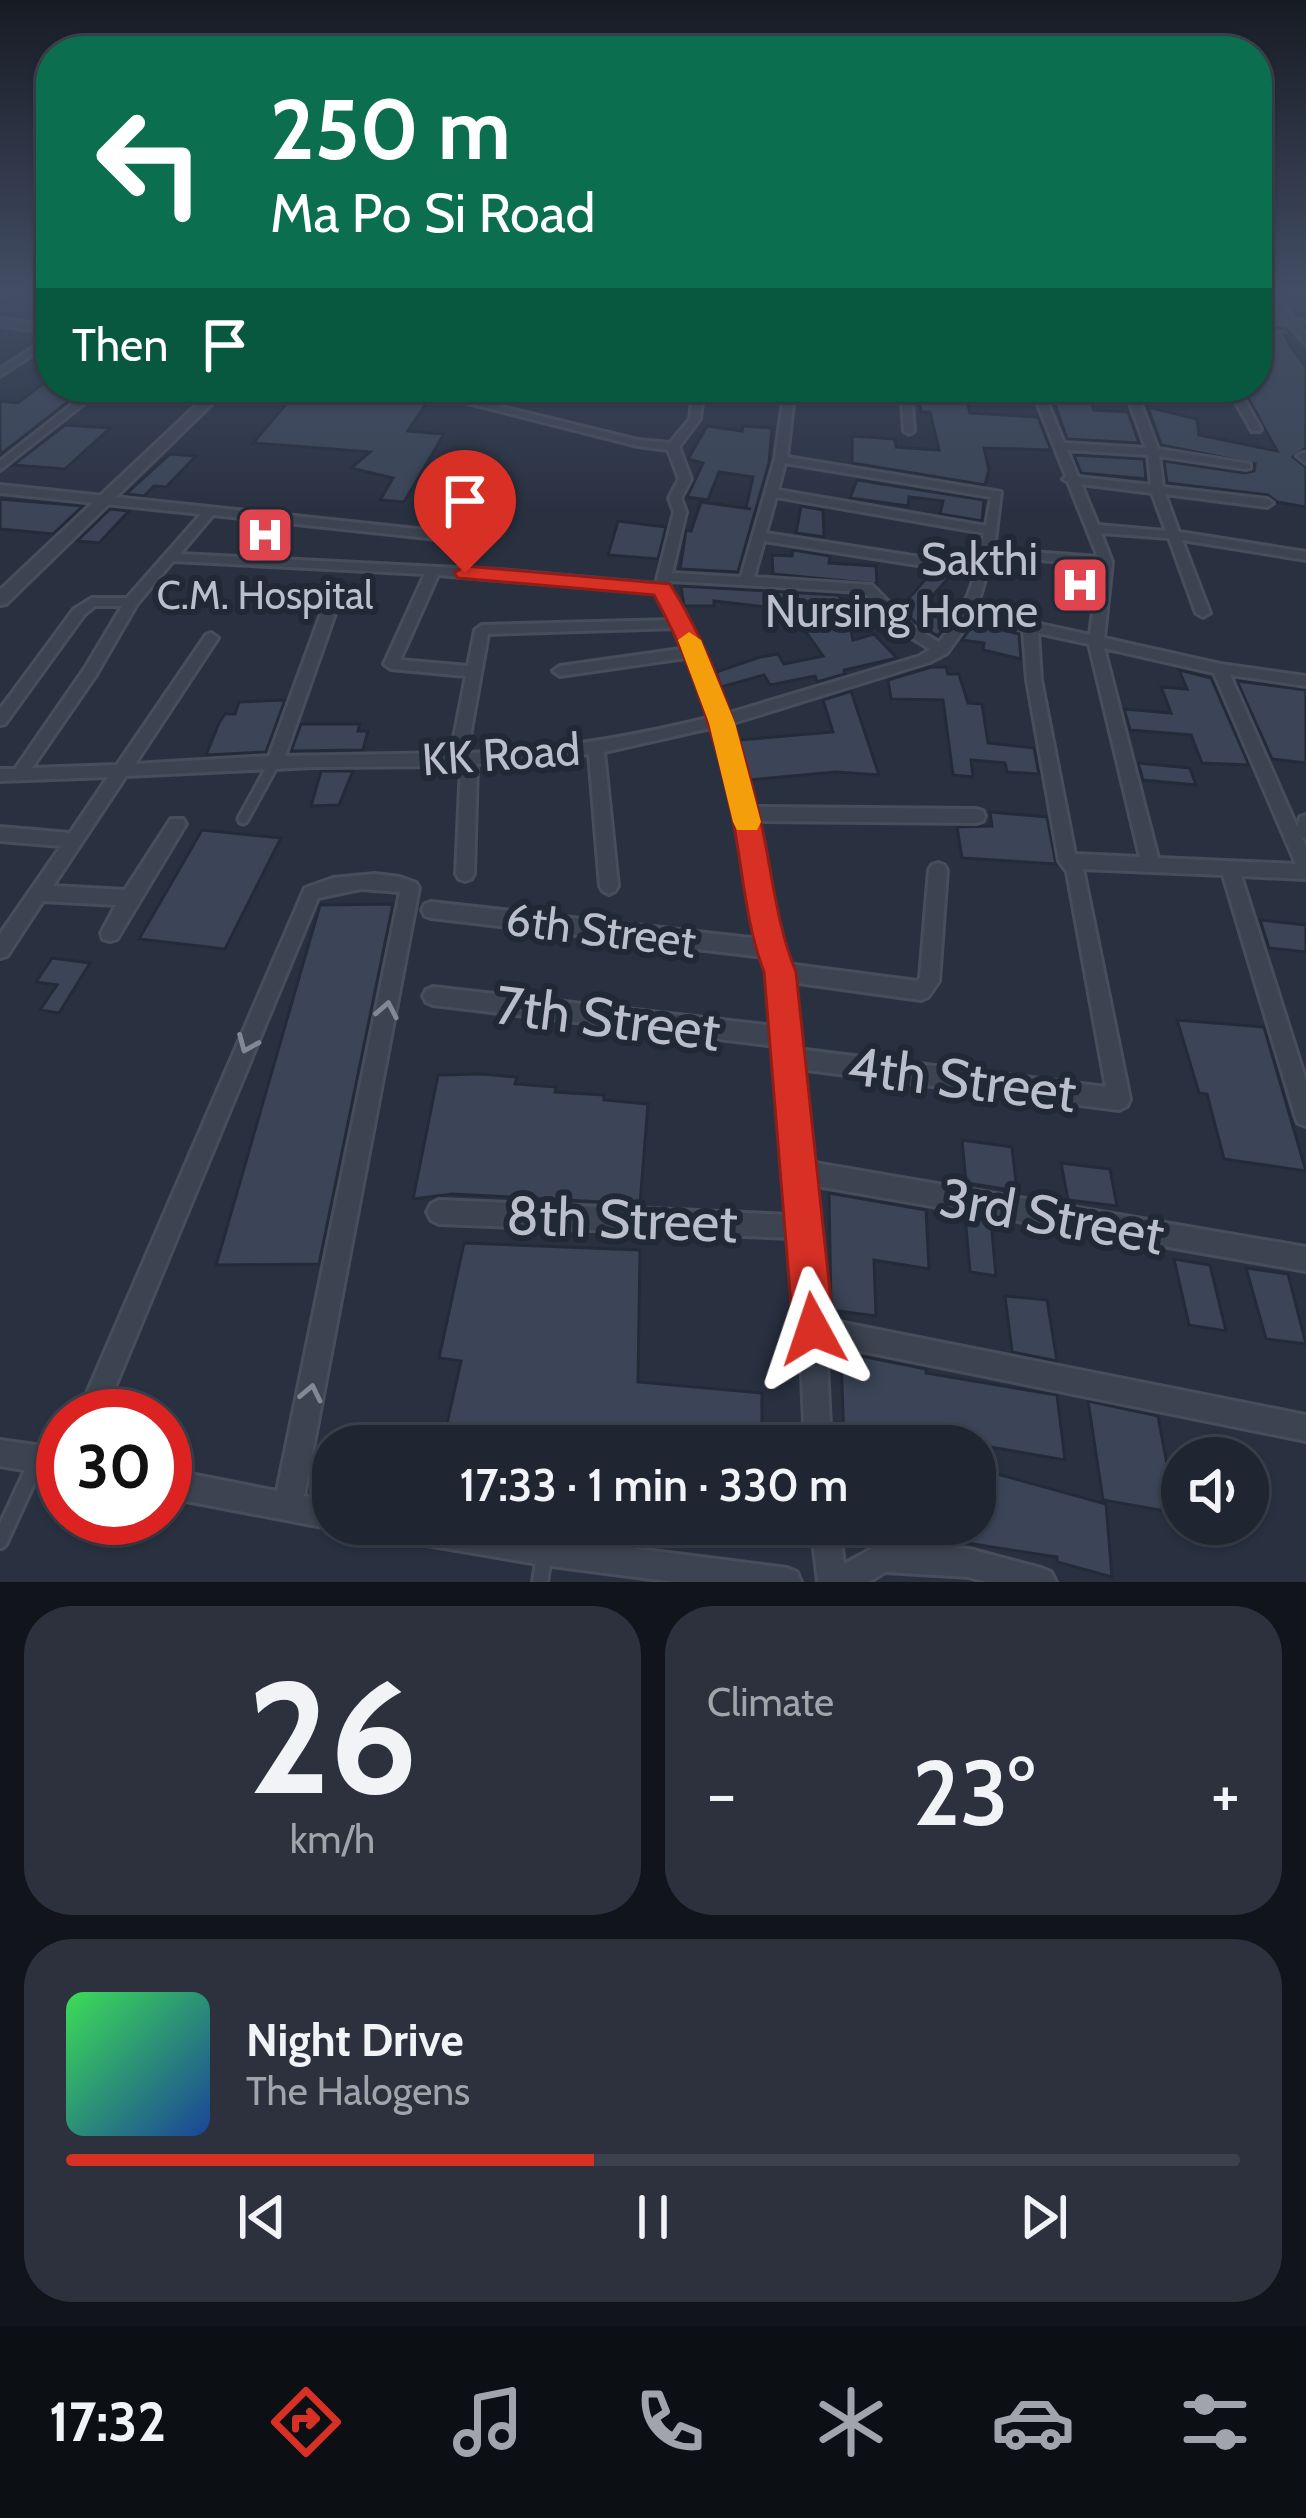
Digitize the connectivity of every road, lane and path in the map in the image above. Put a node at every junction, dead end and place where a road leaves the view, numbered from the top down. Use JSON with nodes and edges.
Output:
{"nodes":[{"id":1,"x":81,"y":402,"type":"edge"},
{"id":2,"x":207,"y":402,"type":"edge"},
{"id":3,"x":489,"y":402,"type":"edge"},
{"id":4,"x":697,"y":402,"type":"edge"},
{"id":5,"x":788,"y":402,"type":"edge"},
{"id":6,"x":907,"y":402,"type":"edge"},
{"id":7,"x":1042,"y":402,"type":"edge"},
{"id":8,"x":1135,"y":402,"type":"edge"},
{"id":9,"x":1241,"y":402,"type":"edge"},
{"id":10,"x":1256,"y":429,"type":"dead end"},
{"id":11,"x":910,"y":431,"type":"dead end"},
{"id":12,"x":1058,"y":446,"type":"junction"},
{"id":13,"x":673,"y":447,"type":"junction"},
{"id":14,"x":1153,"y":452,"type":"junction"},
{"id":15,"x":781,"y":459,"type":"junction"},
{"id":16,"x":1246,"y":466,"type":"dead end"},
{"id":17,"x":0,"y":467,"type":"edge"},
{"id":18,"x":1069,"y":479,"type":"junction"},
{"id":19,"x":1157,"y":489,"type":"junction"},
{"id":20,"x":0,"y":490,"type":"edge"},
{"id":21,"x":773,"y":493,"type":"junction"},
{"id":22,"x":106,"y":499,"type":"junction"},
{"id":23,"x":1267,"y":502,"type":"dead end"},
{"id":24,"x":209,"y":512,"type":"junction"},
{"id":25,"x":990,"y":530,"type":"junction"},
{"id":26,"x":1095,"y":530,"type":"junction"},
{"id":27,"x":1175,"y":535,"type":"junction"},
{"id":28,"x":759,"y":536,"type":"junction"},
{"id":29,"x":465,"y":538,"type":"dead end"},
{"id":30,"x":987,"y":552,"type":"junction"},
{"id":31,"x":170,"y":557,"type":"junction"},
{"id":32,"x":1305,"y":557,"type":"edge"},
{"id":33,"x":1106,"y":562,"type":"junction"},
{"id":34,"x":981,"y":571,"type":"junction"},
{"id":35,"x":433,"y":572,"type":"junction"},
{"id":36,"x":746,"y":581,"type":"junction"},
{"id":37,"x":662,"y":583,"type":"junction"},
{"id":38,"x":0,"y":600,"type":"edge"},
{"id":39,"x":131,"y":602,"type":"junction"},
{"id":40,"x":329,"y":611,"type":"dead end"},
{"id":41,"x":969,"y":613,"type":"junction"},
{"id":42,"x":1203,"y":613,"type":"dead end"},
{"id":43,"x":678,"y":623,"type":"junction"},
{"id":44,"x":1030,"y":626,"type":"junction"},
{"id":45,"x":212,"y":638,"type":"dead end"},
{"id":46,"x":1096,"y":644,"type":"junction"},
{"id":47,"x":942,"y":650,"type":"junction"},
{"id":48,"x":697,"y":651,"type":"junction"},
{"id":49,"x":1220,"y":669,"type":"junction"},
{"id":50,"x":471,"y":671,"type":"junction"},
{"id":51,"x":560,"y":671,"type":"dead end"},
{"id":52,"x":1306,"y":681,"type":"edge"},
{"id":53,"x":0,"y":720,"type":"edge"},
{"id":54,"x":722,"y":723,"type":"junction"},
{"id":55,"x":596,"y":748,"type":"junction"},
{"id":56,"x":275,"y":761,"type":"junction"},
{"id":57,"x":463,"y":761,"type":"junction"},
{"id":58,"x":123,"y":772,"type":"junction"},
{"id":59,"x":9,"y":775,"type":"edge"},
{"id":60,"x":746,"y":814,"type":"junction"},
{"id":61,"x":977,"y":816,"type":"dead end"},
{"id":62,"x":243,"y":819,"type":"dead end"},
{"id":63,"x":1306,"y":822,"type":"edge"},
{"id":64,"x":177,"y":824,"type":"dead end"},
{"id":65,"x":1306,"y":832,"type":"edge"},
{"id":66,"x":0,"y":834,"type":"edge"},
{"id":67,"x":74,"y":840,"type":"junction"},
{"id":68,"x":1150,"y":863,"type":"junction"},
{"id":69,"x":1072,"y":865,"type":"junction"},
{"id":70,"x":1229,"y":867,"type":"junction"},
{"id":71,"x":1306,"y":869,"type":"edge"},
{"id":72,"x":938,"y":870,"type":"dead end"},
{"id":73,"x":465,"y":874,"type":"dead end"},
{"id":74,"x":609,"y":886,"type":"dead end"},
{"id":75,"x":38,"y":892,"type":"junction"},
{"id":76,"x":130,"y":898,"type":"junction"},
{"id":77,"x":431,"y":910,"type":"dead end"},
{"id":78,"x":110,"y":933,"type":"dead end"},
{"id":79,"x":771,"y":949,"type":"junction"},
{"id":80,"x":0,"y":950,"type":"edge"},
{"id":81,"x":780,"y":972,"type":"junction"},
{"id":82,"x":433,"y":996,"type":"dead end"},
{"id":83,"x":786,"y":1047,"type":"junction"},
{"id":84,"x":1306,"y":1115,"type":"edge"},
{"id":85,"x":799,"y":1172,"type":"junction"},
{"id":86,"x":439,"y":1212,"type":"dead end"},
{"id":87,"x":804,"y":1227,"type":"junction"},
{"id":88,"x":1306,"y":1259,"type":"edge"},
{"id":89,"x":813,"y":1329,"type":"junction"},
{"id":90,"x":101,"y":1389,"type":"edge"},
{"id":91,"x":817,"y":1425,"type":"edge"},
{"id":92,"x":1306,"y":1428,"type":"edge"},
{"id":93,"x":0,"y":1453,"type":"edge"},
{"id":94,"x":36,"y":1459,"type":"edge"},
{"id":95,"x":36,"y":1483,"type":"edge"},
{"id":96,"x":192,"y":1488,"type":"edge"},
{"id":97,"x":288,"y":1508,"type":"junction"},
{"id":98,"x":312,"y":1512,"type":"edge"},
{"id":99,"x":0,"y":1541,"type":"edge"},
{"id":100,"x":509,"y":1545,"type":"edge"},
{"id":101,"x":828,"y":1545,"type":"edge"},
{"id":102,"x":544,"y":1551,"type":"junction"},
{"id":103,"x":969,"y":1572,"type":"edge"},
{"id":104,"x":540,"y":1582,"type":"edge"},
{"id":105,"x":788,"y":1582,"type":"edge"},
{"id":106,"x":832,"y":1582,"type":"edge"},
{"id":107,"x":842,"y":1582,"type":"edge"},
{"id":108,"x":1041,"y":1582,"type":"edge"}],
"edges":[{"from":1,"to":17,"type":"street"},
{"from":2,"to":22,"type":"street"},
{"from":3,"to":13,"type":"street"},
{"from":4,"to":13,"type":"street"},
{"from":5,"to":15,"type":"street"},
{"from":6,"to":11,"type":"street"},
{"from":7,"to":12,"type":"street"},
{"from":8,"to":14,"type":"street"},
{"from":9,"to":10,"type":"street"},
{"from":12,"to":14,"type":"street"},
{"from":12,"to":18,"type":"street"},
{"from":13,"to":37,"type":"street"},
{"from":14,"to":16,"type":"street"},
{"from":14,"to":19,"type":"street"},
{"from":15,"to":21,"type":"street"},
{"from":15,"to":25,"type":"street"},
{"from":18,"to":19,"type":"street"},
{"from":18,"to":26,"type":"street"},
{"from":19,"to":23,"type":"street"},
{"from":19,"to":27,"type":"street"},
{"from":20,"to":22,"type":"street"},
{"from":21,"to":25,"type":"street"},
{"from":21,"to":28,"type":"street"},
{"from":22,"to":24,"type":"street"},
{"from":22,"to":38,"type":"street"},
{"from":24,"to":29,"type":"street"},
{"from":24,"to":31,"type":"street"},
{"from":25,"to":30,"type":"street"},
{"from":26,"to":27,"type":"street"},
{"from":26,"to":33,"type":"street"},
{"from":27,"to":32,"type":"street"},
{"from":27,"to":42,"type":"street"},
{"from":28,"to":34,"type":"street"},
{"from":28,"to":36,"type":"street"},
{"from":30,"to":33,"type":"street"},
{"from":30,"to":34,"type":"street"},
{"from":31,"to":35,"type":"street"},
{"from":31,"to":39,"type":"street"},
{"from":33,"to":46,"type":"street"},
{"from":34,"to":41,"type":"street"},
{"from":35,"to":37,"type":"street"},
{"from":35,"to":50,"type":"street"},
{"from":36,"to":37,"type":"street"},
{"from":36,"to":47,"type":"street"},
{"from":37,"to":43,"type":"street"},
{"from":39,"to":53,"type":"street"},
{"from":39,"to":59,"type":"street"},
{"from":40,"to":56,"type":"street"},
{"from":41,"to":44,"type":"street"},
{"from":41,"to":47,"type":"street"},
{"from":43,"to":48,"type":"street"},
{"from":43,"to":50,"type":"street"},
{"from":44,"to":46,"type":"street"},
{"from":44,"to":69,"type":"street"},
{"from":45,"to":58,"type":"street"},
{"from":46,"to":49,"type":"street"},
{"from":46,"to":68,"type":"street"},
{"from":47,"to":54,"type":"street","name":"KK Road"},
{"from":48,"to":51,"type":"street"},
{"from":48,"to":54,"type":"street"},
{"from":49,"to":52,"type":"street"},
{"from":49,"to":71,"type":"street"},
{"from":50,"to":57,"type":"street"},
{"from":54,"to":55,"type":"street","name":"KK Road"},
{"from":54,"to":60,"type":"street"},
{"from":55,"to":57,"type":"street","name":"KK Road"},
{"from":55,"to":74,"type":"street"},
{"from":56,"to":57,"type":"street","name":"KK Road"},
{"from":56,"to":58,"type":"street","name":"KK Road"},
{"from":56,"to":62,"type":"lane"},
{"from":57,"to":73,"type":"street"},
{"from":58,"to":59,"type":"street","name":"KK Road"},
{"from":58,"to":67,"type":"street"},
{"from":60,"to":61,"type":"street"},
{"from":60,"to":79,"type":"street"},
{"from":63,"to":65,"type":"street"},
{"from":64,"to":76,"type":"street"},
{"from":66,"to":67,"type":"street"},
{"from":67,"to":75,"type":"street"},
{"from":68,"to":69,"type":"street"},
{"from":68,"to":70,"type":"street"},
{"from":69,"to":83,"type":"street","name":"4th Street"},
{"from":70,"to":71,"type":"street"},
{"from":70,"to":84,"type":"street"},
{"from":72,"to":81,"type":"street"},
{"from":75,"to":76,"type":"street"},
{"from":75,"to":80,"type":"street"},
{"from":76,"to":78,"type":"street"},
{"from":77,"to":79,"type":"street","name":"6th Street"},
{"from":79,"to":81,"type":"street"},
{"from":81,"to":83,"type":"street"},
{"from":82,"to":83,"type":"street","name":"7th Street"},
{"from":83,"to":85,"type":"street"},
{"from":85,"to":87,"type":"street"},
{"from":85,"to":88,"type":"street","name":"3rd Street"},
{"from":86,"to":87,"type":"street","name":"8th Street"},
{"from":87,"to":89,"type":"street"},
{"from":89,"to":91,"type":"street"},
{"from":89,"to":92,"type":"street"},
{"from":97,"to":90,"type":"street","one_way":true},
{"from":93,"to":94,"type":"street"},
{"from":95,"to":99,"type":"lane"},
{"from":96,"to":97,"type":"street"},
{"from":97,"to":98,"type":"street"},
{"from":100,"to":102,"type":"street"},
{"from":101,"to":106,"type":"street"},
{"from":102,"to":104,"type":"lane"},
{"from":102,"to":105,"type":"street"},
{"from":103,"to":107,"type":"street"},
{"from":103,"to":108,"type":"street"}]}
